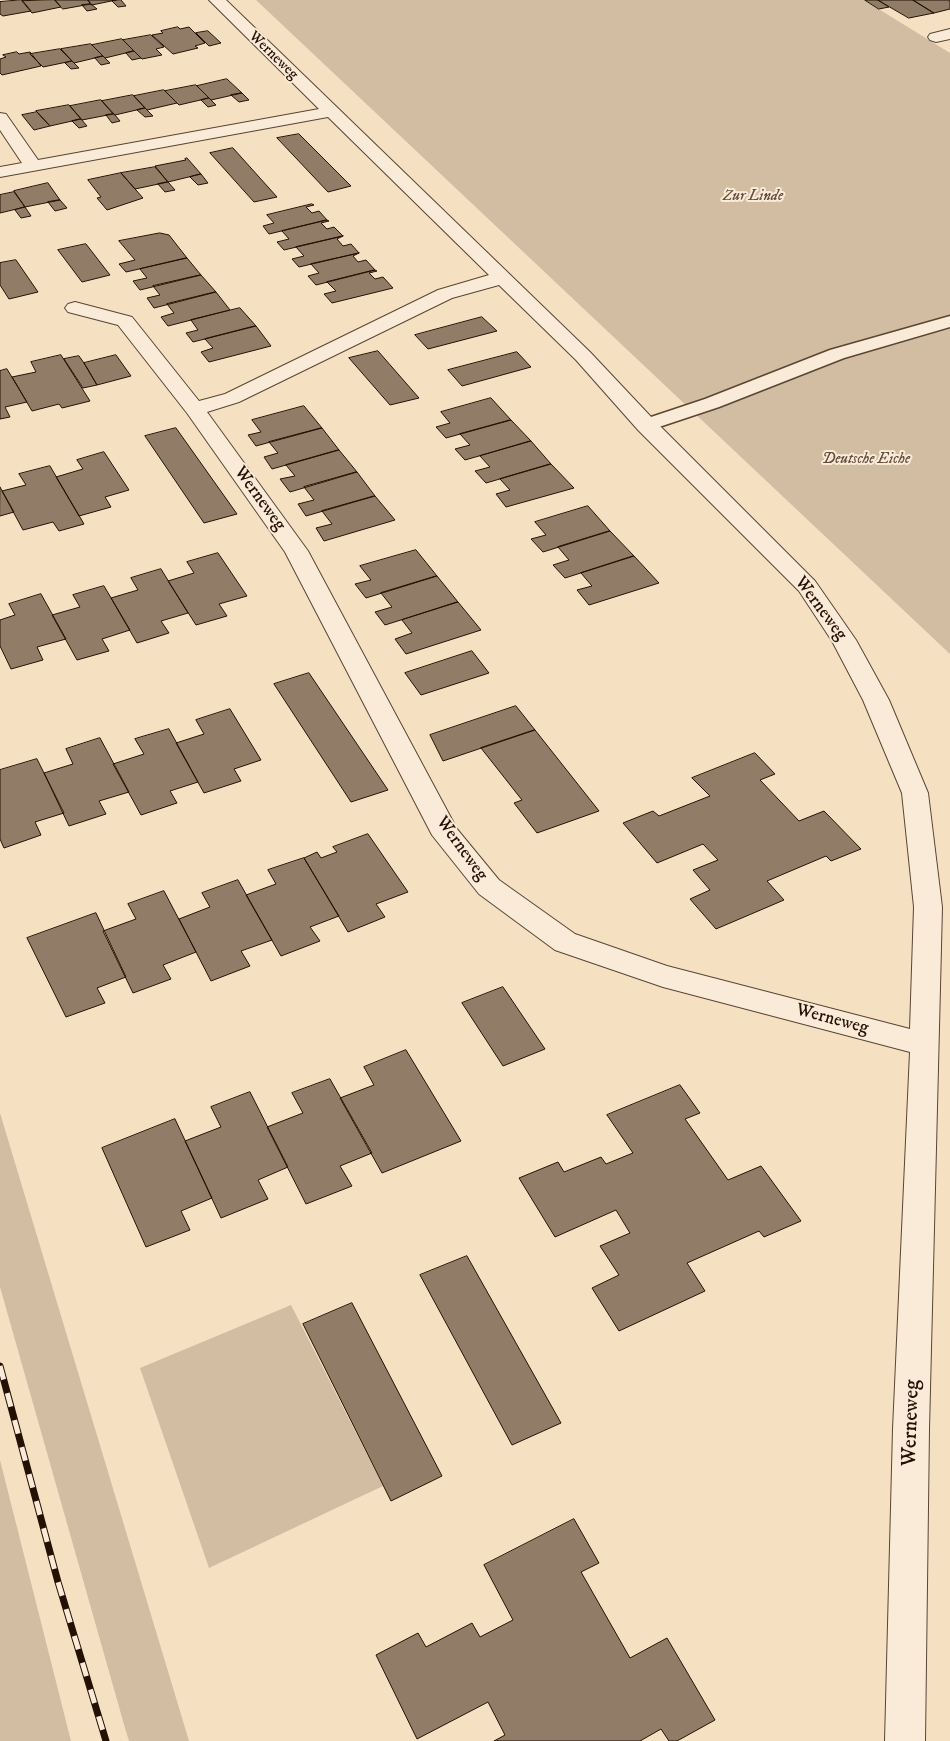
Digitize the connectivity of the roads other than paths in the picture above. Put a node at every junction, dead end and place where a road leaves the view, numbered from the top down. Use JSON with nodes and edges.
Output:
{"nodes":[{"id":1,"x":217,"y":0,"type":"edge"},
{"id":2,"x":330,"y":112,"type":"junction"},
{"id":3,"x":0,"y":118,"type":"edge"},
{"id":4,"x":33,"y":166,"type":"junction"},
{"id":5,"x":0,"y":172,"type":"edge"},
{"id":6,"x":501,"y":278,"type":"junction"},
{"id":7,"x":75,"y":308,"type":"dead end"},
{"id":8,"x":950,"y":321,"type":"edge"},
{"id":9,"x":194,"y":409,"type":"junction"},
{"id":10,"x":646,"y":425,"type":"junction"},
{"id":11,"x":925,"y":1044,"type":"junction"},
{"id":12,"x":905,"y":1741,"type":"edge"}],
"edges":[{"from":1,"to":2,"type":"street","name":"Werneweg"},
{"from":2,"to":4,"type":"street"},
{"from":2,"to":6,"type":"street","name":"Werneweg"},
{"from":3,"to":4,"type":"street"},
{"from":4,"to":5,"type":"street"},
{"from":6,"to":9,"type":"street"},
{"from":6,"to":10,"type":"street","name":"Werneweg"},
{"from":7,"to":9,"type":"street","name":"Werneweg"},
{"from":8,"to":10,"type":"lane"},
{"from":9,"to":11,"type":"street","name":"Werneweg"},
{"from":10,"to":11,"type":"street","name":"Werneweg"},
{"from":11,"to":12,"type":"street","name":"Werneweg"}]}
